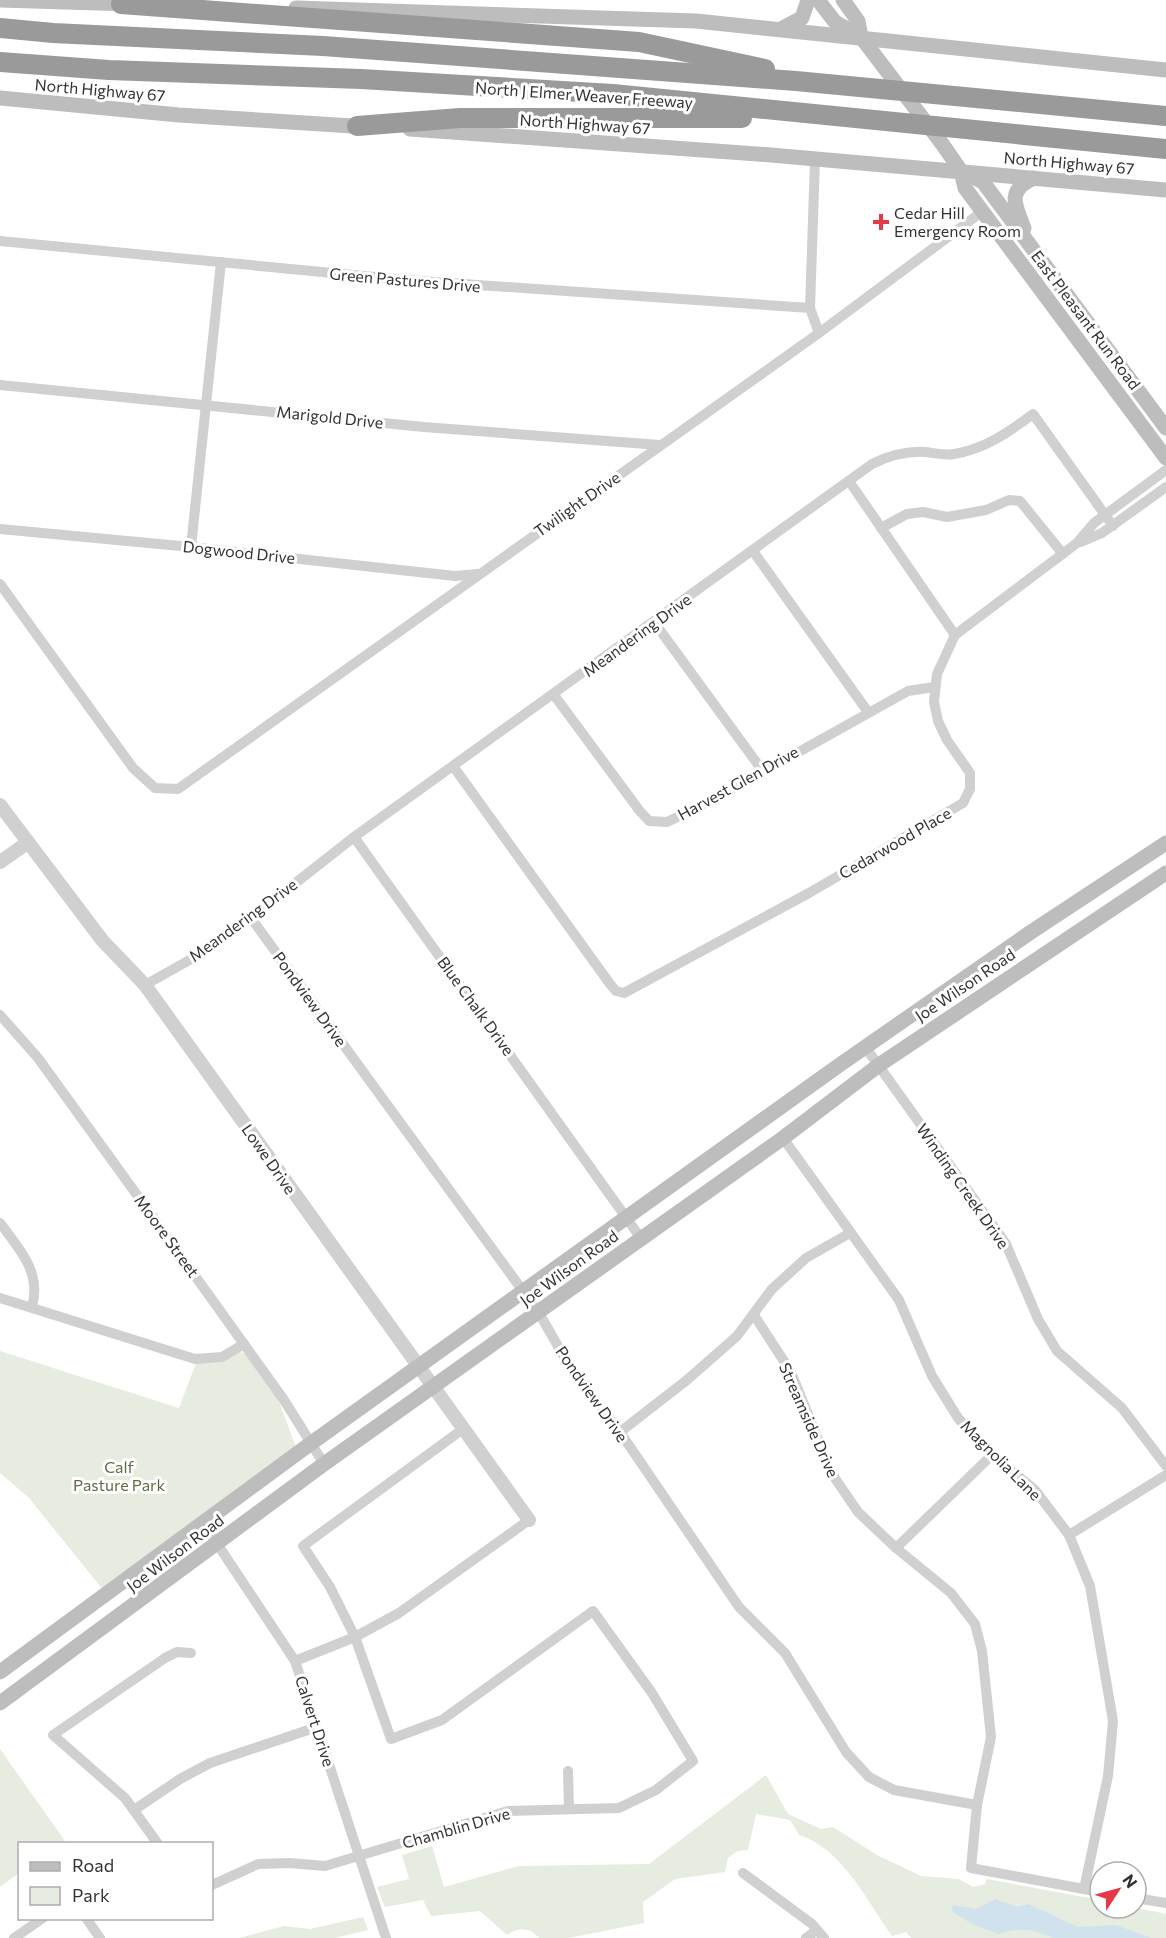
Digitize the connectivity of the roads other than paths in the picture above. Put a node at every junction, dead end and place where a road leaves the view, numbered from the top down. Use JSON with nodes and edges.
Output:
{"nodes":[{"id":1,"x":0,"y":0,"type":"edge"},
{"id":2,"x":808,"y":0,"type":"edge"},
{"id":3,"x":818,"y":0,"type":"edge"},
{"id":4,"x":843,"y":0,"type":"edge"},
{"id":5,"x":121,"y":4,"type":"junction"},
{"id":6,"x":0,"y":28,"type":"edge"},
{"id":7,"x":781,"y":30,"type":"junction"},
{"id":8,"x":861,"y":37,"type":"junction"},
{"id":9,"x":0,"y":62,"type":"edge"},
{"id":10,"x":1166,"y":70,"type":"edge"},
{"id":11,"x":844,"y":85,"type":"junction"},
{"id":12,"x":0,"y":98,"type":"edge"},
{"id":13,"x":1166,"y":116,"type":"edge"},
{"id":14,"x":865,"y":119,"type":"junction"},
{"id":15,"x":357,"y":126,"type":"junction"},
{"id":16,"x":1166,"y":148,"type":"edge"},
{"id":17,"x":815,"y":160,"type":"junction"},
{"id":18,"x":961,"y":171,"type":"junction"},
{"id":19,"x":1034,"y":178,"type":"junction"},
{"id":20,"x":1166,"y":190,"type":"edge"},
{"id":21,"x":983,"y":211,"type":"junction"},
{"id":22,"x":0,"y":241,"type":"edge"},
{"id":23,"x":1030,"y":245,"type":"junction"},
{"id":24,"x":221,"y":262,"type":"junction"},
{"id":25,"x":810,"y":309,"type":"junction"},
{"id":26,"x":819,"y":333,"type":"junction"},
{"id":27,"x":0,"y":385,"type":"edge"},
{"id":28,"x":207,"y":404,"type":"junction"},
{"id":29,"x":1166,"y":428,"type":"edge"},
{"id":30,"x":660,"y":445,"type":"junction"},
{"id":31,"x":1166,"y":458,"type":"edge"},
{"id":32,"x":1166,"y":470,"type":"edge"},
{"id":33,"x":849,"y":480,"type":"junction"},
{"id":34,"x":1166,"y":487,"type":"edge"},
{"id":35,"x":1105,"y":515,"type":"junction"},
{"id":36,"x":1113,"y":526,"type":"junction"},
{"id":37,"x":881,"y":528,"type":"junction"},
{"id":38,"x":0,"y":529,"type":"edge"},
{"id":39,"x":1077,"y":543,"type":"junction"},
{"id":40,"x":191,"y":547,"type":"junction"},
{"id":41,"x":753,"y":550,"type":"junction"},
{"id":42,"x":1063,"y":554,"type":"junction"},
{"id":43,"x":479,"y":574,"type":"junction"},
{"id":44,"x":0,"y":584,"type":"edge"},
{"id":45,"x":654,"y":622,"type":"junction"},
{"id":46,"x":955,"y":635,"type":"junction"},
{"id":47,"x":934,"y":687,"type":"junction"},
{"id":48,"x":554,"y":695,"type":"junction"},
{"id":49,"x":868,"y":712,"type":"junction"},
{"id":50,"x":453,"y":766,"type":"junction"},
{"id":51,"x":762,"y":770,"type":"junction"},
{"id":52,"x":0,"y":805,"type":"edge"},
{"id":53,"x":354,"y":837,"type":"junction"},
{"id":54,"x":27,"y":843,"type":"junction"},
{"id":55,"x":1166,"y":843,"type":"edge"},
{"id":56,"x":0,"y":862,"type":"edge"},
{"id":57,"x":1166,"y":873,"type":"edge"},
{"id":58,"x":251,"y":918,"type":"junction"},
{"id":59,"x":146,"y":985,"type":"junction"},
{"id":60,"x":0,"y":1015,"type":"edge"},
{"id":61,"x":866,"y":1048,"type":"junction"},
{"id":62,"x":879,"y":1065,"type":"junction"},
{"id":63,"x":783,"y":1138,"type":"junction"},
{"id":64,"x":626,"y":1217,"type":"junction"},
{"id":65,"x":0,"y":1223,"type":"edge"},
{"id":66,"x":850,"y":1233,"type":"junction"},
{"id":67,"x":640,"y":1237,"type":"junction"},
{"id":68,"x":525,"y":1293,"type":"junction"},
{"id":69,"x":0,"y":1298,"type":"edge"},
{"id":70,"x":32,"y":1307,"type":"junction"},
{"id":71,"x":539,"y":1313,"type":"junction"},
{"id":72,"x":754,"y":1315,"type":"junction"},
{"id":73,"x":244,"y":1344,"type":"junction"},
{"id":74,"x":417,"y":1366,"type":"junction"},
{"id":75,"x":432,"y":1387,"type":"junction"},
{"id":76,"x":463,"y":1429,"type":"junction"},
{"id":77,"x":620,"y":1432,"type":"junction"},
{"id":78,"x":310,"y":1444,"type":"junction"},
{"id":79,"x":992,"y":1455,"type":"junction"},
{"id":80,"x":324,"y":1464,"type":"junction"},
{"id":81,"x":1166,"y":1466,"type":"edge"},
{"id":82,"x":1166,"y":1475,"type":"edge"},
{"id":83,"x":529,"y":1520,"type":"joint"},
{"id":84,"x":204,"y":1524,"type":"junction"},
{"id":85,"x":1069,"y":1535,"type":"junction"},
{"id":86,"x":218,"y":1544,"type":"junction"},
{"id":87,"x":896,"y":1548,"type":"junction"},
{"id":88,"x":355,"y":1637,"type":"junction"},
{"id":89,"x":191,"y":1653,"type":"dead end"},
{"id":90,"x":295,"y":1661,"type":"junction"},
{"id":91,"x":0,"y":1672,"type":"edge"},
{"id":92,"x":0,"y":1703,"type":"edge"},
{"id":93,"x":317,"y":1727,"type":"junction"},
{"id":94,"x":568,"y":1771,"type":"dead end"},
{"id":95,"x":976,"y":1805,"type":"junction"},
{"id":96,"x":569,"y":1808,"type":"junction"},
{"id":97,"x":134,"y":1810,"type":"junction"},
{"id":98,"x":157,"y":1842,"type":"edge"},
{"id":99,"x":359,"y":1856,"type":"junction"},
{"id":100,"x":743,"y":1873,"type":"dead end"},
{"id":101,"x":213,"y":1885,"type":"edge"},
{"id":102,"x":1083,"y":1889,"type":"junction"},
{"id":103,"x":1088,"y":1890,"type":"edge"},
{"id":104,"x":1148,"y":1900,"type":"edge"},
{"id":105,"x":1166,"y":1904,"type":"edge"},
{"id":106,"x":40,"y":1920,"type":"edge"},
{"id":107,"x":87,"y":1920,"type":"edge"},
{"id":108,"x":820,"y":1934,"type":"edge"},
{"id":109,"x":14,"y":1938,"type":"edge"},
{"id":110,"x":100,"y":1938,"type":"edge"},
{"id":111,"x":386,"y":1938,"type":"edge"},
{"id":112,"x":806,"y":1938,"type":"edge"}],
"edges":[{"from":1,"to":5,"type":"main road"},
{"from":2,"to":7,"type":"main road"},
{"from":3,"to":8,"type":"main road","name":"East Pleasant Run Road"},
{"from":4,"to":8,"type":"main road","name":"East Pleasant Run Road"},
{"from":5,"to":7,"type":"main road"},
{"from":5,"to":11,"type":"highway"},
{"from":6,"to":11,"type":"highway","name":"North J Elmer Weaver Freeway"},
{"from":7,"to":8,"type":"main road"},
{"from":8,"to":10,"type":"main road"},
{"from":8,"to":18,"type":"main road","name":"East Pleasant Run Road"},
{"from":9,"to":14,"type":"highway","name":"North J Elmer Weaver Freeway"},
{"from":11,"to":13,"type":"highway","name":"North J Elmer Weaver Freeway"},
{"from":12,"to":15,"type":"main road","name":"North Highway 67"},
{"from":14,"to":15,"type":"highway"},
{"from":14,"to":16,"type":"highway","name":"North J Elmer Weaver Freeway"},
{"from":15,"to":17,"type":"main road","name":"North Highway 67"},
{"from":17,"to":18,"type":"main road","name":"North Highway 67"},
{"from":17,"to":25,"type":"street"},
{"from":18,"to":19,"type":"main road","name":"North Highway 67"},
{"from":18,"to":21,"type":"main road","name":"East Pleasant Run Road"},
{"from":18,"to":23,"type":"main road","name":"East Pleasant Run Road"},
{"from":19,"to":20,"type":"main road","name":"North Highway 67"},
{"from":19,"to":23,"type":"main road"},
{"from":21,"to":26,"type":"street","name":"Twilight Drive"},
{"from":21,"to":31,"type":"main road","name":"East Pleasant Run Road"},
{"from":22,"to":24,"type":"street","name":"Green Pastures Drive"},
{"from":23,"to":29,"type":"main road","name":"East Pleasant Run Road"},
{"from":24,"to":25,"type":"street","name":"Green Pastures Drive"},
{"from":24,"to":28,"type":"street"},
{"from":25,"to":26,"type":"street"},
{"from":26,"to":30,"type":"street","name":"Twilight Drive"},
{"from":27,"to":28,"type":"street","name":"Marigold Drive"},
{"from":28,"to":30,"type":"street","name":"Marigold Drive"},
{"from":28,"to":40,"type":"street"},
{"from":30,"to":43,"type":"street","name":"Twilight Drive"},
{"from":32,"to":35,"type":"street","name":"Cedarwood Place"},
{"from":33,"to":35,"type":"street","name":"Meandering Drive"},
{"from":33,"to":37,"type":"street"},
{"from":33,"to":41,"type":"street","name":"Meandering Drive"},
{"from":34,"to":36,"type":"street","name":"Cedarwood Place"},
{"from":35,"to":36,"type":"street","name":"Meandering Drive"},
{"from":35,"to":39,"type":"street","name":"Cedarwood Place"},
{"from":36,"to":39,"type":"street","name":"Cedarwood Place"},
{"from":37,"to":42,"type":"street"},
{"from":37,"to":46,"type":"street"},
{"from":38,"to":40,"type":"street","name":"Dogwood Drive"},
{"from":39,"to":42,"type":"street","name":"Cedarwood Place"},
{"from":40,"to":43,"type":"street","name":"Dogwood Drive"},
{"from":41,"to":45,"type":"street","name":"Meandering Drive"},
{"from":41,"to":49,"type":"street"},
{"from":42,"to":46,"type":"street","name":"Cedarwood Place"},
{"from":43,"to":44,"type":"street","name":"Twilight Drive"},
{"from":45,"to":48,"type":"street","name":"Meandering Drive"},
{"from":45,"to":51,"type":"street"},
{"from":46,"to":47,"type":"street","name":"Cedarwood Place"},
{"from":47,"to":49,"type":"street","name":"Harvest Glen Drive"},
{"from":47,"to":50,"type":"street","name":"Cedarwood Place"},
{"from":48,"to":50,"type":"street","name":"Meandering Drive"},
{"from":48,"to":51,"type":"street","name":"Harvest Glen Drive"},
{"from":49,"to":51,"type":"street","name":"Harvest Glen Drive"},
{"from":50,"to":53,"type":"street","name":"Meandering Drive"},
{"from":52,"to":54,"type":"street","name":"Lowe Drive"},
{"from":53,"to":58,"type":"street","name":"Meandering Drive"},
{"from":53,"to":64,"type":"street","name":"Blue Chalk Drive"},
{"from":54,"to":56,"type":"street"},
{"from":54,"to":59,"type":"street","name":"Lowe Drive"},
{"from":55,"to":61,"type":"main road","name":"Joe Wilson Road"},
{"from":57,"to":62,"type":"main road","name":"Joe Wilson Road"},
{"from":58,"to":59,"type":"street","name":"Meandering Drive"},
{"from":58,"to":68,"type":"street","name":"Pondview Drive"},
{"from":59,"to":74,"type":"street","name":"Lowe Drive"},
{"from":60,"to":73,"type":"street","name":"Moore Street"},
{"from":61,"to":62,"type":"street","name":"Winding Creek Drive"},
{"from":61,"to":64,"type":"main road","name":"Joe Wilson Road"},
{"from":62,"to":63,"type":"main road","name":"Joe Wilson Road"},
{"from":62,"to":81,"type":"street","name":"Winding Creek Drive"},
{"from":63,"to":66,"type":"street","name":"Magnolia Lane"},
{"from":63,"to":67,"type":"main road","name":"Joe Wilson Road"},
{"from":64,"to":67,"type":"street","name":"Blue Chalk Drive"},
{"from":64,"to":68,"type":"main road","name":"Joe Wilson Road"},
{"from":65,"to":70,"type":"street"},
{"from":66,"to":72,"type":"street"},
{"from":66,"to":79,"type":"street","name":"Magnolia Lane"},
{"from":67,"to":71,"type":"main road","name":"Joe Wilson Road"},
{"from":68,"to":71,"type":"street","name":"Pondview Drive"},
{"from":68,"to":74,"type":"main road","name":"Joe Wilson Road"},
{"from":69,"to":70,"type":"street"},
{"from":70,"to":73,"type":"street"},
{"from":71,"to":75,"type":"main road","name":"Joe Wilson Road"},
{"from":71,"to":77,"type":"street","name":"Pondview Drive"},
{"from":72,"to":77,"type":"street"},
{"from":72,"to":87,"type":"street","name":"Streamside Drive"},
{"from":73,"to":78,"type":"street","name":"Moore Street"},
{"from":74,"to":75,"type":"street","name":"Lowe Drive"},
{"from":74,"to":78,"type":"main road","name":"Joe Wilson Road"},
{"from":75,"to":76,"type":"street","name":"Lowe Drive"},
{"from":75,"to":80,"type":"main road","name":"Joe Wilson Road"},
{"from":76,"to":83,"type":"street","name":"Lowe Drive"},
{"from":76,"to":88,"type":"street"},
{"from":77,"to":95,"type":"street","name":"Pondview Drive"},
{"from":78,"to":80,"type":"street","name":"Moore Street"},
{"from":78,"to":84,"type":"main road","name":"Joe Wilson Road"},
{"from":79,"to":85,"type":"street","name":"Magnolia Lane"},
{"from":79,"to":87,"type":"street"},
{"from":80,"to":86,"type":"main road","name":"Joe Wilson Road"},
{"from":82,"to":85,"type":"street"},
{"from":83,"to":88,"type":"street"},
{"from":84,"to":86,"type":"street","name":"Calvert Drive"},
{"from":84,"to":91,"type":"main road","name":"Joe Wilson Road"},
{"from":85,"to":102,"type":"street","name":"Magnolia Lane"},
{"from":86,"to":90,"type":"street","name":"Calvert Drive"},
{"from":86,"to":92,"type":"main road","name":"Joe Wilson Road"},
{"from":87,"to":95,"type":"street","name":"Streamside Drive"},
{"from":88,"to":90,"type":"street"},
{"from":88,"to":96,"type":"street","name":"Chamblin Drive"},
{"from":89,"to":97,"type":"street"},
{"from":90,"to":93,"type":"street","name":"Calvert Drive"},
{"from":93,"to":97,"type":"street"},
{"from":93,"to":99,"type":"street","name":"Calvert Drive"},
{"from":94,"to":96,"type":"street"},
{"from":95,"to":102,"type":"street","name":"Streamside Drive"},
{"from":96,"to":99,"type":"street","name":"Chamblin Drive"},
{"from":97,"to":98,"type":"street"},
{"from":99,"to":101,"type":"street","name":"Chamblin Drive"},
{"from":99,"to":111,"type":"street","name":"Calvert Drive"},
{"from":100,"to":108,"type":"street"},
{"from":102,"to":103,"type":"street"},
{"from":104,"to":105,"type":"street"},
{"from":106,"to":109,"type":"street"},
{"from":107,"to":110,"type":"street"},
{"from":108,"to":112,"type":"street"}]}
